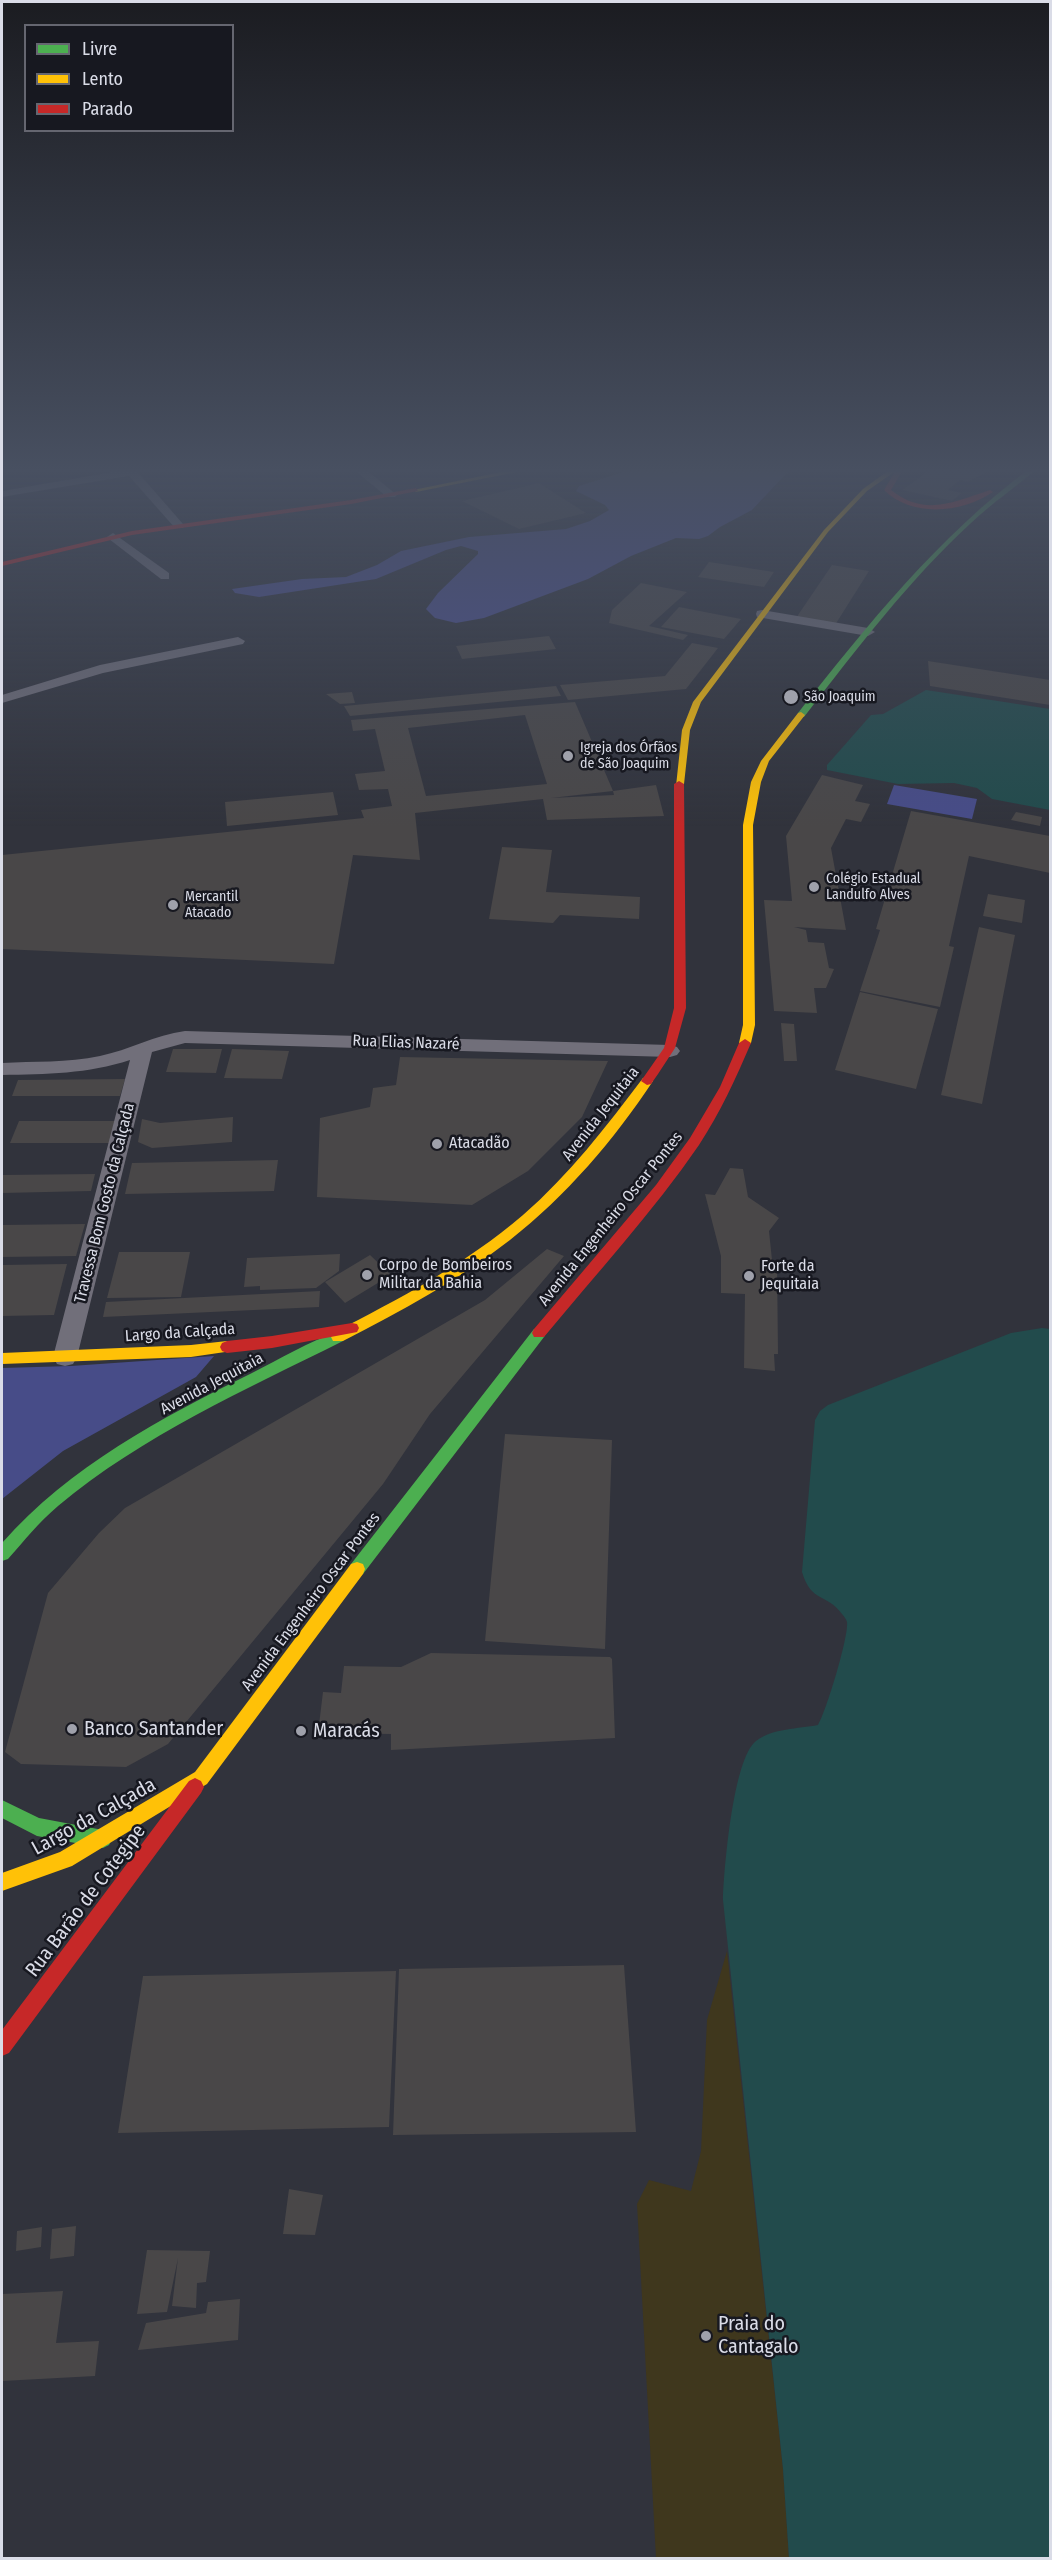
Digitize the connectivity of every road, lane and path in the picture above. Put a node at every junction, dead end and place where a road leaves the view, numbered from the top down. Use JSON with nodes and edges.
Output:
{"nodes":[{"id":1,"x":782,"y":587,"type":"edge"},
{"id":2,"x":906,"y":587,"type":"edge"},
{"id":3,"x":762,"y":614,"type":"junction"},
{"id":4,"x":868,"y":632,"type":"junction"},
{"id":5,"x":238,"y":641,"type":"dead end"},
{"id":6,"x":2,"y":699,"type":"edge"},
{"id":7,"x":143,"y":1048,"type":"junction"},
{"id":8,"x":670,"y":1051,"type":"junction"},
{"id":9,"x":2,"y":1069,"type":"edge"},
{"id":10,"x":359,"y":1327,"type":"junction"},
{"id":11,"x":65,"y":1357,"type":"junction"},
{"id":12,"x":2,"y":1359,"type":"edge"},
{"id":13,"x":2,"y":1554,"type":"edge"},
{"id":14,"x":201,"y":1778,"type":"junction"},
{"id":15,"x":2,"y":1809,"type":"edge"},
{"id":16,"x":103,"y":1839,"type":"junction"},
{"id":17,"x":2,"y":1882,"type":"edge"},
{"id":18,"x":2,"y":2046,"type":"edge"}],
"edges":[{"from":1,"to":3,"type":"main road","name":"Avenida Jequitaia"},
{"from":2,"to":4,"type":"main road","name":"Avenida Engenheiro Oscar Pontes"},
{"from":3,"to":4,"type":"street"},
{"from":3,"to":8,"type":"main road","name":"Avenida Jequitaia"},
{"from":4,"to":14,"type":"main road","name":"Avenida Engenheiro Oscar Pontes"},
{"from":5,"to":6,"type":"street"},
{"from":7,"to":8,"type":"street","name":"Rua Elias Nazaré"},
{"from":7,"to":9,"type":"street","name":"Rua Elias Nazaré"},
{"from":7,"to":11,"type":"street","name":"Travessa Bom Gosto da Calçada"},
{"from":8,"to":10,"type":"main road","name":"Avenida Jequitaia"},
{"from":10,"to":11,"type":"main road","name":"Largo da Calçada"},
{"from":10,"to":13,"type":"main road","name":"Avenida Jequitaia"},
{"from":11,"to":12,"type":"main road","name":"Largo da Calçada"},
{"from":14,"to":16,"type":"main road","name":"Largo da Calçada"},
{"from":14,"to":18,"type":"main road","name":"Rua Barão de Cotegipe"},
{"from":15,"to":16,"type":"main road"},
{"from":16,"to":17,"type":"main road","name":"Largo da Calçada"}]}
